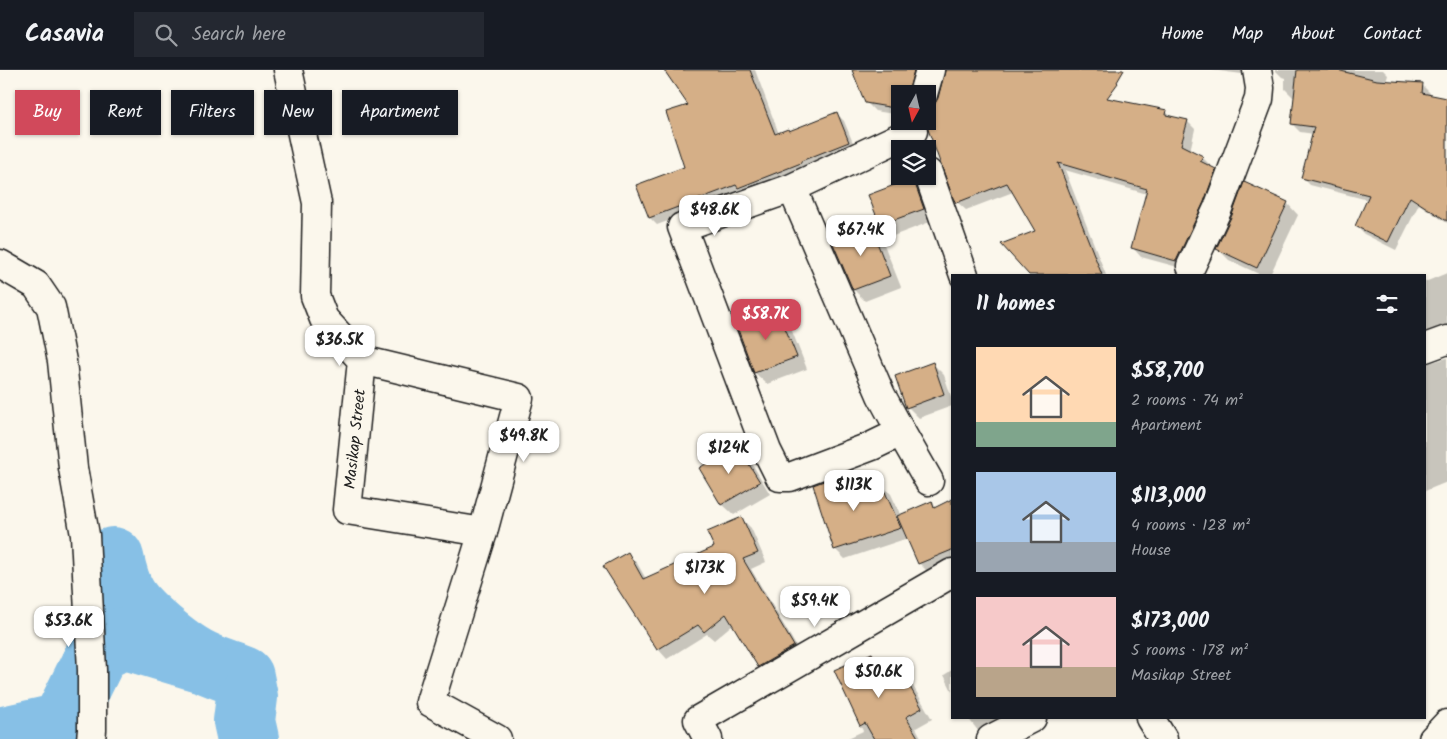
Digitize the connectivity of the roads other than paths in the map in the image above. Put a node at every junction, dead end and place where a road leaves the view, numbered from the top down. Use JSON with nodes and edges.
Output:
{"nodes":[{"id":1,"x":288,"y":70,"type":"edge"},
{"id":2,"x":930,"y":70,"type":"edge"},
{"id":3,"x":1257,"y":70,"type":"edge"},
{"id":4,"x":926,"y":85,"type":"edge"},
{"id":5,"x":916,"y":134,"type":"edge"},
{"id":6,"x":932,"y":185,"type":"edge"},
{"id":7,"x":792,"y":188,"type":"junction"},
{"id":8,"x":0,"y":264,"type":"edge"},
{"id":9,"x":1191,"y":266,"type":"dead end"},
{"id":10,"x":964,"y":274,"type":"edge"},
{"id":11,"x":1447,"y":340,"type":"edge"},
{"id":12,"x":1426,"y":348,"type":"edge"},
{"id":13,"x":362,"y":360,"type":"junction"},
{"id":14,"x":901,"y":432,"type":"junction"},
{"id":15,"x":929,"y":482,"type":"dead end"},
{"id":16,"x":483,"y":532,"type":"junction"},
{"id":17,"x":951,"y":574,"type":"edge"},
{"id":18,"x":1030,"y":719,"type":"edge"},
{"id":19,"x":1151,"y":719,"type":"edge"},
{"id":20,"x":1447,"y":724,"type":"edge"},
{"id":21,"x":90,"y":739,"type":"edge"},
{"id":22,"x":497,"y":739,"type":"edge"},
{"id":23,"x":708,"y":739,"type":"edge"},
{"id":24,"x":991,"y":739,"type":"edge"},
{"id":25,"x":1163,"y":739,"type":"edge"},
{"id":26,"x":1433,"y":739,"type":"edge"}],
"edges":[{"from":1,"to":13,"type":"street"},
{"from":2,"to":4,"type":"street"},
{"from":3,"to":9,"type":"street"},
{"from":5,"to":7,"type":"street"},
{"from":6,"to":10,"type":"street"},
{"from":7,"to":14,"type":"street"},
{"from":7,"to":14,"type":"street"},
{"from":8,"to":21,"type":"street"},
{"from":11,"to":12,"type":"street"},
{"from":13,"to":16,"type":"street","name":"Masikap Street"},
{"from":13,"to":16,"type":"street"},
{"from":14,"to":15,"type":"street"},
{"from":16,"to":22,"type":"street"},
{"from":17,"to":23,"type":"street"},
{"from":18,"to":24,"type":"street"},
{"from":19,"to":25,"type":"street"},
{"from":20,"to":26,"type":"street"}]}
